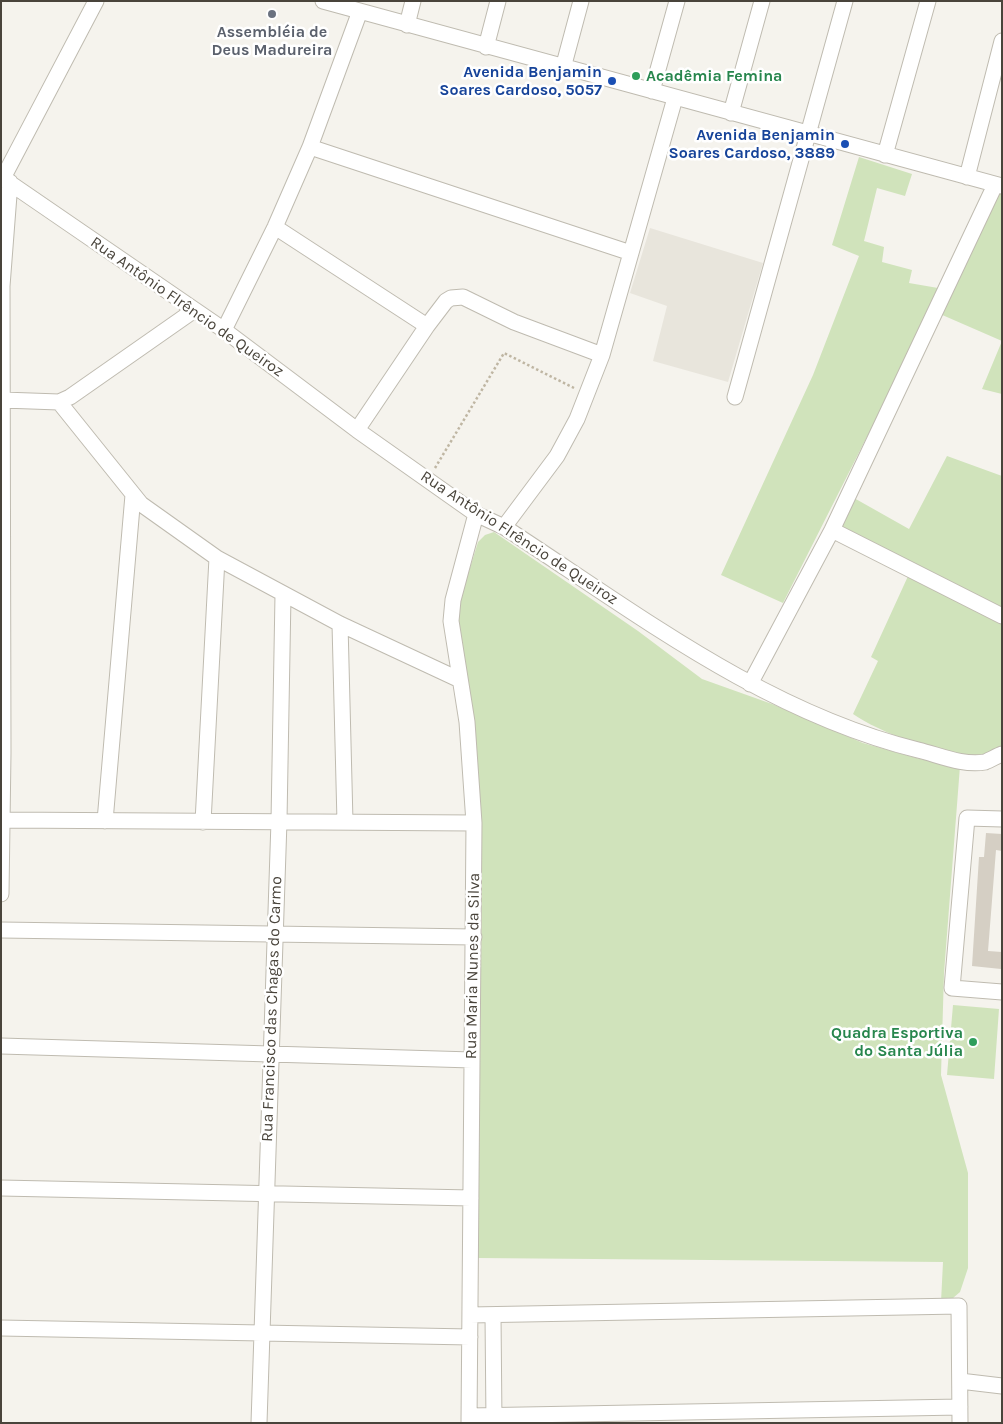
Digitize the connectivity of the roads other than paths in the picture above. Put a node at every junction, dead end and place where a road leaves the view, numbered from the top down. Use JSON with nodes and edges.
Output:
{"nodes":[{"id":1,"x":96,"y":1,"type":"edge"},
{"id":2,"x":413,"y":1,"type":"edge"},
{"id":3,"x":498,"y":1,"type":"edge"},
{"id":4,"x":581,"y":1,"type":"edge"},
{"id":5,"x":677,"y":1,"type":"edge"},
{"id":6,"x":762,"y":1,"type":"edge"},
{"id":7,"x":845,"y":1,"type":"edge"},
{"id":8,"x":928,"y":1,"type":"edge"},
{"id":9,"x":329,"y":2,"type":"edge"},
{"id":10,"x":360,"y":11,"type":"junction"},
{"id":11,"x":407,"y":24,"type":"junction"},
{"id":12,"x":1002,"y":42,"type":"edge"},
{"id":13,"x":486,"y":47,"type":"junction"},
{"id":14,"x":563,"y":68,"type":"junction"},
{"id":15,"x":652,"y":91,"type":"junction"},
{"id":16,"x":675,"y":98,"type":"junction"},
{"id":17,"x":731,"y":113,"type":"junction"},
{"id":18,"x":809,"y":135,"type":"junction"},
{"id":19,"x":310,"y":147,"type":"junction"},
{"id":20,"x":886,"y":155,"type":"junction"},
{"id":21,"x":967,"y":177,"type":"junction"},
{"id":22,"x":5,"y":179,"type":"edge"},
{"id":23,"x":998,"y":185,"type":"edge"},
{"id":24,"x":275,"y":227,"type":"junction"},
{"id":25,"x":631,"y":253,"type":"junction"},
{"id":26,"x":193,"y":311,"type":"junction"},
{"id":27,"x":427,"y":326,"type":"junction"},
{"id":28,"x":224,"y":330,"type":"junction"},
{"id":29,"x":602,"y":355,"type":"junction"},
{"id":30,"x":735,"y":397,"type":"dead end"},
{"id":31,"x":3,"y":400,"type":"junction"},
{"id":32,"x":59,"y":402,"type":"junction"},
{"id":33,"x":357,"y":430,"type":"junction"},
{"id":34,"x":133,"y":495,"type":"junction"},
{"id":35,"x":476,"y":514,"type":"junction"},
{"id":36,"x":504,"y":527,"type":"junction"},
{"id":37,"x":832,"y":530,"type":"junction"},
{"id":38,"x":217,"y":558,"type":"junction"},
{"id":39,"x":283,"y":595,"type":"junction"},
{"id":40,"x":1002,"y":616,"type":"edge"},
{"id":41,"x":340,"y":624,"type":"junction"},
{"id":42,"x":460,"y":680,"type":"junction"},
{"id":43,"x":750,"y":684,"type":"junction"},
{"id":44,"x":1002,"y":754,"type":"edge"},
{"id":45,"x":2,"y":800,"type":"edge"},
{"id":46,"x":1002,"y":818,"type":"edge"},
{"id":47,"x":3,"y":820,"type":"junction"},
{"id":48,"x":105,"y":821,"type":"junction"},
{"id":49,"x":278,"y":821,"type":"junction"},
{"id":50,"x":202,"y":822,"type":"junction"},
{"id":51,"x":346,"y":822,"type":"junction"},
{"id":52,"x":474,"y":824,"type":"junction"},
{"id":53,"x":1,"y":894,"type":"edge"},
{"id":54,"x":1,"y":930,"type":"edge"},
{"id":55,"x":274,"y":934,"type":"junction"},
{"id":56,"x":474,"y":937,"type":"junction"},
{"id":57,"x":1002,"y":992,"type":"edge"},
{"id":58,"x":1,"y":1046,"type":"edge"},
{"id":59,"x":270,"y":1054,"type":"junction"},
{"id":60,"x":472,"y":1060,"type":"junction"},
{"id":61,"x":1,"y":1188,"type":"edge"},
{"id":62,"x":265,"y":1193,"type":"junction"},
{"id":63,"x":471,"y":1198,"type":"junction"},
{"id":64,"x":470,"y":1314,"type":"junction"},
{"id":65,"x":493,"y":1315,"type":"junction"},
{"id":66,"x":1,"y":1328,"type":"edge"},
{"id":67,"x":261,"y":1333,"type":"junction"},
{"id":68,"x":470,"y":1337,"type":"junction"},
{"id":69,"x":960,"y":1381,"type":"junction"},
{"id":70,"x":1002,"y":1386,"type":"edge"},
{"id":71,"x":960,"y":1407,"type":"junction"},
{"id":72,"x":469,"y":1420,"type":"edge"},
{"id":73,"x":494,"y":1420,"type":"edge"},
{"id":74,"x":259,"y":1423,"type":"edge"},
{"id":75,"x":960,"y":1423,"type":"edge"}],
"edges":[{"from":1,"to":22,"type":"street"},
{"from":2,"to":11,"type":"street"},
{"from":3,"to":13,"type":"street"},
{"from":4,"to":14,"type":"street"},
{"from":5,"to":15,"type":"street"},
{"from":6,"to":17,"type":"street"},
{"from":7,"to":18,"type":"street"},
{"from":8,"to":20,"type":"street"},
{"from":9,"to":10,"type":"street"},
{"from":10,"to":11,"type":"street"},
{"from":10,"to":19,"type":"street"},
{"from":11,"to":13,"type":"street"},
{"from":12,"to":21,"type":"street"},
{"from":13,"to":14,"type":"street"},
{"from":14,"to":15,"type":"street"},
{"from":15,"to":16,"type":"street"},
{"from":16,"to":17,"type":"street"},
{"from":16,"to":25,"type":"street"},
{"from":17,"to":18,"type":"street"},
{"from":18,"to":20,"type":"street"},
{"from":18,"to":30,"type":"street"},
{"from":19,"to":24,"type":"street"},
{"from":19,"to":25,"type":"street"},
{"from":20,"to":21,"type":"street"},
{"from":21,"to":23,"type":"street"},
{"from":22,"to":26,"type":"street","name":"Rua Antônio Flrêncio de Queiroz"},
{"from":22,"to":31,"type":"street"},
{"from":23,"to":37,"type":"street"},
{"from":24,"to":27,"type":"street"},
{"from":24,"to":28,"type":"street"},
{"from":25,"to":29,"type":"street"},
{"from":26,"to":28,"type":"street","name":"Rua Antônio Flrêncio de Queiroz"},
{"from":26,"to":32,"type":"street"},
{"from":27,"to":29,"type":"street"},
{"from":27,"to":33,"type":"street"},
{"from":28,"to":33,"type":"street","name":"Rua Antônio Flrêncio de Queiroz"},
{"from":29,"to":36,"type":"street"},
{"from":31,"to":32,"type":"street"},
{"from":31,"to":45,"type":"street"},
{"from":32,"to":34,"type":"street"},
{"from":33,"to":35,"type":"street","name":"Rua Antônio Flrêncio de Queiroz"},
{"from":34,"to":38,"type":"street"},
{"from":34,"to":48,"type":"street"},
{"from":35,"to":36,"type":"street","name":"Rua Antônio Flrêncio de Queiroz"},
{"from":35,"to":42,"type":"street","name":"Rua Maria Nunes da Silva"},
{"from":36,"to":43,"type":"street","name":"Rua Antônio Flrêncio de Queiroz"},
{"from":37,"to":40,"type":"street"},
{"from":37,"to":43,"type":"street"},
{"from":38,"to":39,"type":"street"},
{"from":38,"to":50,"type":"street"},
{"from":39,"to":41,"type":"street"},
{"from":39,"to":49,"type":"street","name":"Rua Francisco das Chagas do Carmo"},
{"from":41,"to":42,"type":"street"},
{"from":41,"to":51,"type":"street"},
{"from":42,"to":52,"type":"street","name":"Rua Maria Nunes da Silva"},
{"from":43,"to":44,"type":"street","name":"Rua Antônio Flrêncio de Queiroz"},
{"from":45,"to":47,"type":"street"},
{"from":46,"to":57,"type":"street"},
{"from":47,"to":48,"type":"street"},
{"from":47,"to":53,"type":"street"},
{"from":48,"to":50,"type":"street"},
{"from":49,"to":50,"type":"street"},
{"from":49,"to":51,"type":"street"},
{"from":49,"to":55,"type":"street","name":"Rua Francisco das Chagas do Carmo"},
{"from":51,"to":52,"type":"street"},
{"from":52,"to":56,"type":"street","name":"Rua Maria Nunes da Silva"},
{"from":54,"to":55,"type":"street"},
{"from":55,"to":56,"type":"street"},
{"from":55,"to":59,"type":"street","name":"Rua Francisco das Chagas do Carmo"},
{"from":56,"to":60,"type":"street","name":"Rua Maria Nunes da Silva"},
{"from":58,"to":59,"type":"street"},
{"from":59,"to":60,"type":"street"},
{"from":59,"to":62,"type":"street","name":"Rua Francisco das Chagas do Carmo"},
{"from":60,"to":63,"type":"street","name":"Rua Maria Nunes da Silva"},
{"from":61,"to":62,"type":"street"},
{"from":62,"to":63,"type":"street"},
{"from":62,"to":67,"type":"street","name":"Rua Francisco das Chagas do Carmo"},
{"from":63,"to":64,"type":"street","name":"Rua Maria Nunes da Silva"},
{"from":64,"to":65,"type":"street"},
{"from":64,"to":68,"type":"street","name":"Rua Maria Nunes da Silva"},
{"from":65,"to":69,"type":"street"},
{"from":65,"to":73,"type":"street"},
{"from":66,"to":67,"type":"street"},
{"from":67,"to":68,"type":"street"},
{"from":67,"to":74,"type":"street","name":"Rua Francisco das Chagas do Carmo"},
{"from":68,"to":72,"type":"street","name":"Rua Maria Nunes da Silva"},
{"from":69,"to":70,"type":"street"},
{"from":69,"to":71,"type":"street"},
{"from":71,"to":73,"type":"street"},
{"from":71,"to":75,"type":"street"},
{"from":72,"to":73,"type":"street"}]}
